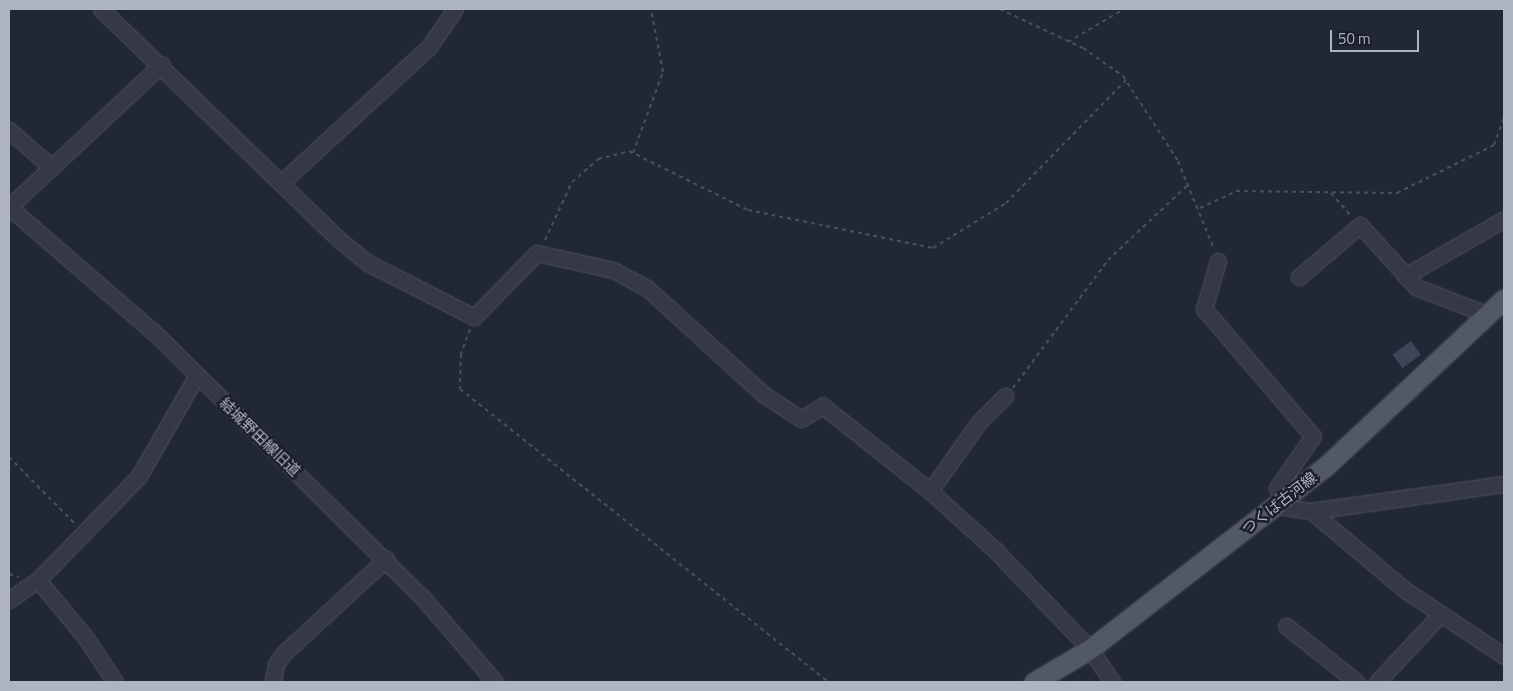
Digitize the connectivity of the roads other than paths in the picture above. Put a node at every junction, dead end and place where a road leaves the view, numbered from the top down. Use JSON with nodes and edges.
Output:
{"nodes":[{"id":1,"x":101,"y":9,"type":"edge"},
{"id":2,"x":456,"y":9,"type":"edge"},
{"id":3,"x":162,"y":64,"type":"junction"},
{"id":4,"x":9,"y":130,"type":"edge"},
{"id":5,"x":50,"y":166,"type":"junction"},
{"id":6,"x":282,"y":182,"type":"junction"},
{"id":7,"x":9,"y":207,"type":"edge"},
{"id":8,"x":1504,"y":219,"type":"edge"},
{"id":9,"x":1218,"y":261,"type":"road end"},
{"id":10,"x":1299,"y":276,"type":"dead end"},
{"id":11,"x":1405,"y":276,"type":"junction"},
{"id":12,"x":1504,"y":299,"type":"edge"},
{"id":13,"x":1488,"y":315,"type":"junction"},
{"id":14,"x":197,"y":375,"type":"junction"},
{"id":15,"x":1005,"y":396,"type":"road end"},
{"id":16,"x":1504,"y":484,"type":"edge"},
{"id":17,"x":930,"y":490,"type":"junction"},
{"id":18,"x":1282,"y":502,"type":"junction"},
{"id":19,"x":1311,"y":511,"type":"junction"},
{"id":20,"x":386,"y":559,"type":"junction"},
{"id":21,"x":38,"y":580,"type":"junction"},
{"id":22,"x":9,"y":600,"type":"edge"},
{"id":23,"x":1440,"y":615,"type":"junction"},
{"id":24,"x":1286,"y":626,"type":"dead end"},
{"id":25,"x":1090,"y":649,"type":"junction"},
{"id":26,"x":1504,"y":656,"type":"edge"},
{"id":27,"x":115,"y":682,"type":"edge"},
{"id":28,"x":273,"y":682,"type":"edge"},
{"id":29,"x":495,"y":682,"type":"edge"},
{"id":30,"x":1034,"y":682,"type":"edge"},
{"id":31,"x":1112,"y":682,"type":"edge"},
{"id":32,"x":1357,"y":682,"type":"edge"},
{"id":33,"x":1376,"y":682,"type":"edge"}],
"edges":[{"from":1,"to":3,"type":"street"},
{"from":2,"to":6,"type":"street"},
{"from":3,"to":5,"type":"street"},
{"from":3,"to":6,"type":"street"},
{"from":4,"to":5,"type":"street"},
{"from":5,"to":7,"type":"street"},
{"from":6,"to":17,"type":"street"},
{"from":7,"to":14,"type":"street","name":"結城野田線旧道"},
{"from":8,"to":11,"type":"street"},
{"from":9,"to":18,"type":"street"},
{"from":10,"to":11,"type":"street"},
{"from":11,"to":13,"type":"street"},
{"from":12,"to":13,"type":"main road","name":"つくば古河線"},
{"from":13,"to":18,"type":"main road","name":"つくば古河線"},
{"from":14,"to":20,"type":"street","name":"結城野田線旧道"},
{"from":14,"to":21,"type":"street"},
{"from":15,"to":17,"type":"street"},
{"from":16,"to":19,"type":"street"},
{"from":17,"to":25,"type":"street"},
{"from":18,"to":19,"type":"street"},
{"from":18,"to":25,"type":"main road","name":"つくば古河線"},
{"from":19,"to":23,"type":"street"},
{"from":20,"to":28,"type":"street"},
{"from":20,"to":29,"type":"street","name":"結城野田線旧道"},
{"from":21,"to":22,"type":"street"},
{"from":21,"to":27,"type":"street"},
{"from":23,"to":26,"type":"street"},
{"from":23,"to":33,"type":"street"},
{"from":24,"to":32,"type":"street"},
{"from":25,"to":30,"type":"main road","name":"つくば古河線"},
{"from":25,"to":31,"type":"street"}]}
